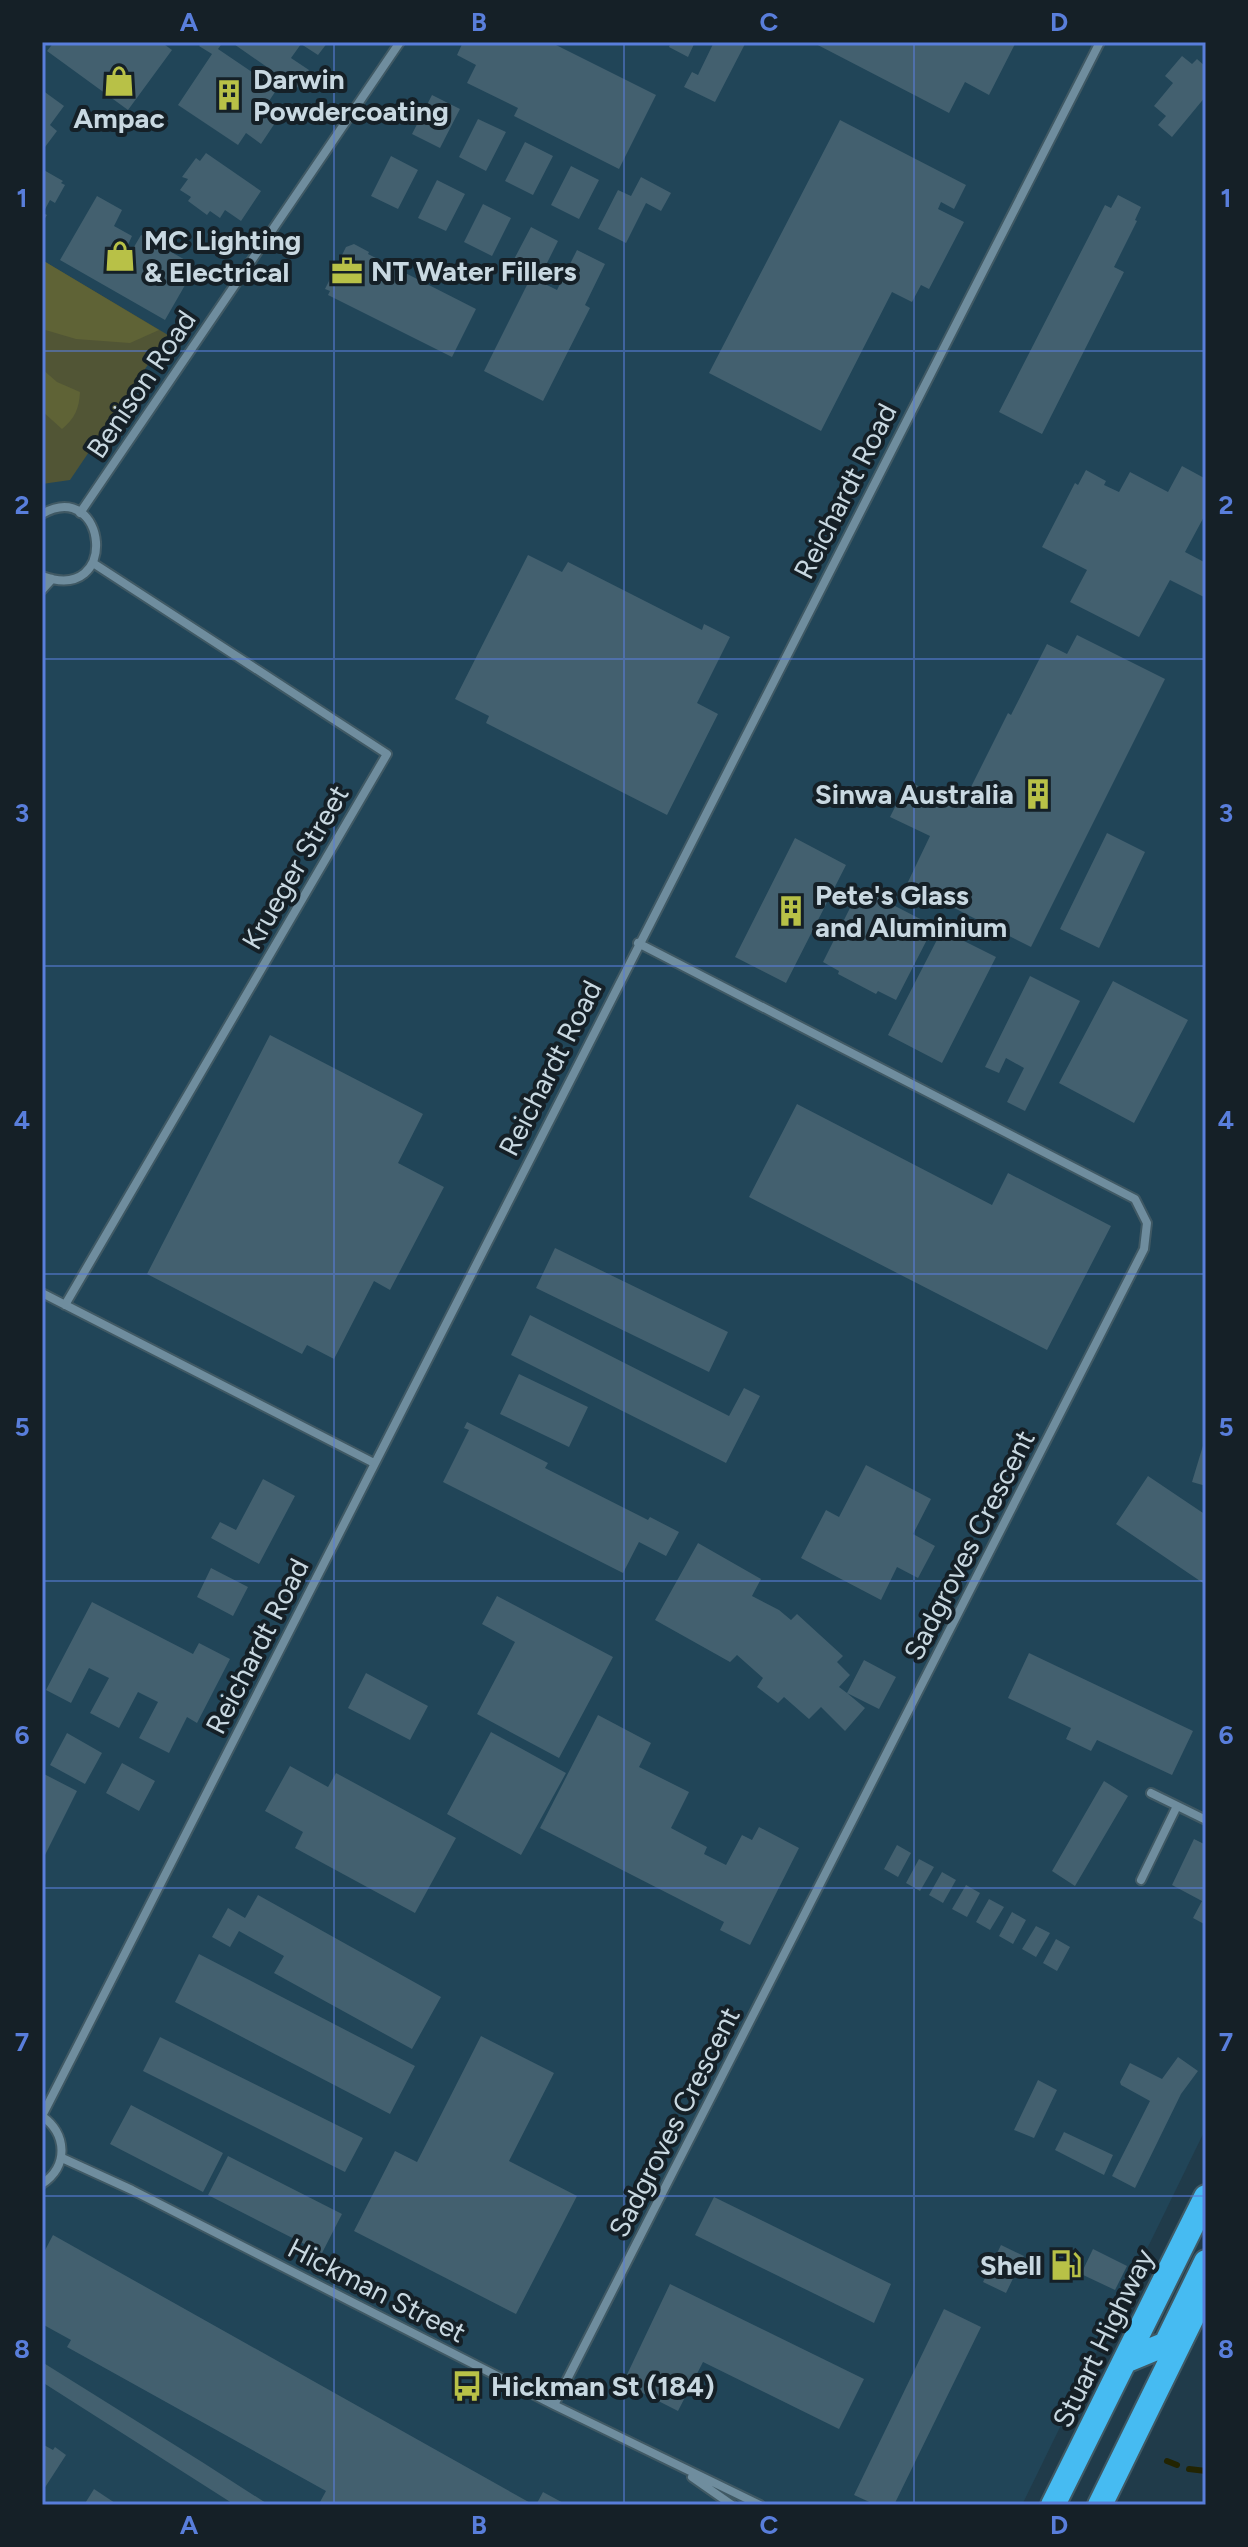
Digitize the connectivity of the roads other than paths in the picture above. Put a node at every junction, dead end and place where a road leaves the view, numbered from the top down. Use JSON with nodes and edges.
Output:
{"nodes":[{"id":1,"x":400,"y":42,"type":"edge"},
{"id":2,"x":1100,"y":42,"type":"edge"},
{"id":3,"x":80,"y":513,"type":"junction"},
{"id":4,"x":42,"y":514,"type":"edge"},
{"id":5,"x":93,"y":563,"type":"junction"},
{"id":6,"x":42,"y":576,"type":"edge"},
{"id":7,"x":52,"y":579,"type":"junction"},
{"id":8,"x":42,"y":590,"type":"edge"},
{"id":9,"x":638,"y":943,"type":"junction"},
{"id":10,"x":42,"y":1293,"type":"edge"},
{"id":11,"x":65,"y":1305,"type":"junction"},
{"id":12,"x":374,"y":1463,"type":"junction"},
{"id":13,"x":1151,"y":1793,"type":"dead end"},
{"id":14,"x":1177,"y":1806,"type":"junction"},
{"id":15,"x":1206,"y":1820,"type":"edge"},
{"id":16,"x":1141,"y":1880,"type":"dead end"},
{"id":17,"x":42,"y":2116,"type":"edge"},
{"id":18,"x":62,"y":2158,"type":"junction"},
{"id":19,"x":42,"y":2184,"type":"edge"},
{"id":20,"x":1206,"y":2197,"type":"edge"},
{"id":21,"x":1206,"y":2262,"type":"edge"},
{"id":22,"x":1206,"y":2289,"type":"edge"},
{"id":23,"x":1125,"y":2361,"type":"junction"},
{"id":24,"x":554,"y":2405,"type":"junction"},
{"id":25,"x":1137,"y":2429,"type":"junction"},
{"id":26,"x":671,"y":2463,"type":"junction"},
{"id":27,"x":737,"y":2494,"type":"junction"},
{"id":28,"x":730,"y":2504,"type":"edge"},
{"id":29,"x":756,"y":2504,"type":"edge"},
{"id":30,"x":1053,"y":2505,"type":"edge"},
{"id":31,"x":1087,"y":2505,"type":"edge"},
{"id":32,"x":1100,"y":2505,"type":"edge"}],
"edges":[{"from":1,"to":3,"type":"street","name":"Benison Road"},
{"from":2,"to":9,"type":"street","name":"Reichardt Road"},
{"from":3,"to":4,"type":"street"},
{"from":3,"to":5,"type":"street"},
{"from":5,"to":7,"type":"street"},
{"from":5,"to":11,"type":"street","name":"Krueger Street"},
{"from":6,"to":7,"type":"street"},
{"from":7,"to":8,"type":"street"},
{"from":9,"to":12,"type":"street","name":"Reichardt Road"},
{"from":9,"to":24,"type":"street","name":"Sadgroves Crescent"},
{"from":10,"to":11,"type":"street"},
{"from":11,"to":12,"type":"street"},
{"from":12,"to":17,"type":"street","name":"Reichardt Road"},
{"from":13,"to":14,"type":"street"},
{"from":14,"to":15,"type":"street"},
{"from":14,"to":16,"type":"street"},
{"from":17,"to":18,"type":"street"},
{"from":18,"to":19,"type":"street"},
{"from":18,"to":24,"type":"street","name":"Hickman Street"},
{"from":20,"to":23,"type":"highway","name":"Stuart Highway"},
{"from":21,"to":23,"type":"highway"},
{"from":22,"to":25,"type":"highway"},
{"from":23,"to":30,"type":"highway","name":"Stuart Highway"},
{"from":24,"to":26,"type":"street","name":"Hickman Street"},
{"from":25,"to":31,"type":"highway"},
{"from":25,"to":32,"type":"highway"},
{"from":26,"to":27,"type":"street","name":"Hickman Street"},
{"from":26,"to":28,"type":"street","name":"Hickman Street"},
{"from":27,"to":28,"type":"street"},
{"from":27,"to":29,"type":"street","name":"Hickman Street"}]}
